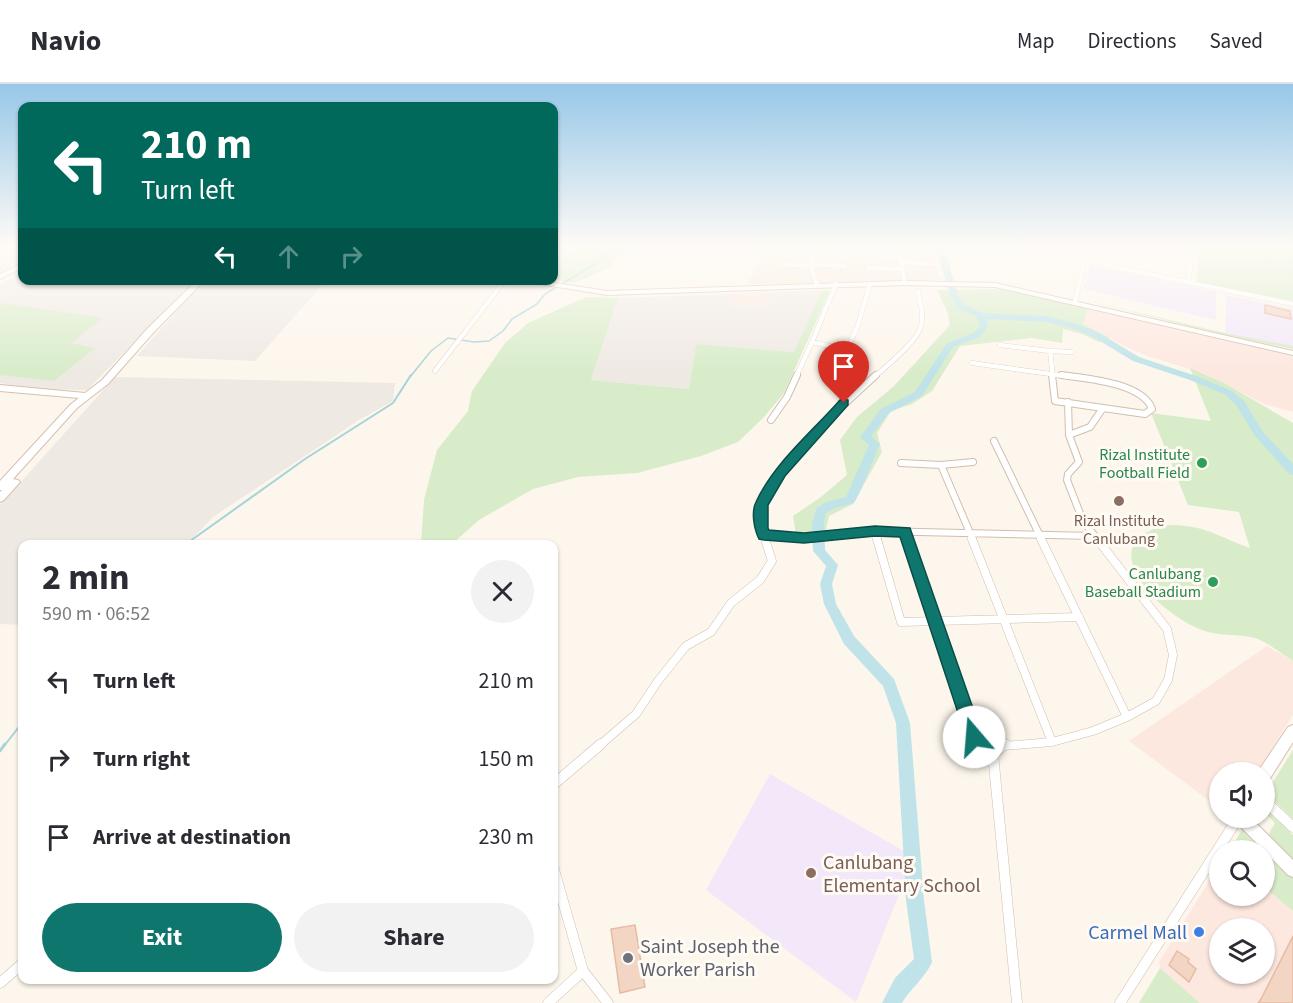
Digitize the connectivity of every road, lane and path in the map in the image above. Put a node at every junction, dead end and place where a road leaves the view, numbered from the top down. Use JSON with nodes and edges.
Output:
{"nodes":[{"id":1,"x":193,"y":289,"type":"edge"},
{"id":2,"x":498,"y":289,"type":"edge"},
{"id":3,"x":574,"y":289,"type":"edge"},
{"id":4,"x":702,"y":289,"type":"edge"},
{"id":5,"x":834,"y":289,"type":"edge"},
{"id":6,"x":869,"y":289,"type":"edge"},
{"id":7,"x":1019,"y":289,"type":"edge"},
{"id":8,"x":1078,"y":289,"type":"edge"},
{"id":9,"x":1222,"y":289,"type":"edge"},
{"id":10,"x":918,"y":291,"type":"dead end"},
{"id":11,"x":1075,"y":302,"type":"junction"},
{"id":12,"x":1293,"y":304,"type":"edge"},
{"id":13,"x":812,"y":342,"type":"junction"},
{"id":14,"x":1000,"y":345,"type":"dead end"},
{"id":15,"x":1050,"y":351,"type":"junction"},
{"id":16,"x":1072,"y":352,"type":"dead end"},
{"id":17,"x":1293,"y":353,"type":"edge"},
{"id":18,"x":972,"y":363,"type":"dead end"},
{"id":19,"x":435,"y":371,"type":"dead end"},
{"id":20,"x":1053,"y":373,"type":"junction"},
{"id":21,"x":0,"y":388,"type":"edge"},
{"id":22,"x":89,"y":396,"type":"junction"},
{"id":23,"x":1068,"y":402,"type":"junction"},
{"id":24,"x":1103,"y":408,"type":"junction"},
{"id":25,"x":771,"y":420,"type":"dead end"},
{"id":26,"x":1069,"y":435,"type":"junction"},
{"id":27,"x":994,"y":441,"type":"dead end"},
{"id":28,"x":972,"y":462,"type":"dead end"},
{"id":29,"x":901,"y":463,"type":"dead end"},
{"id":30,"x":941,"y":465,"type":"junction"},
{"id":31,"x":0,"y":487,"type":"edge"},
{"id":32,"x":0,"y":498,"type":"edge"},
{"id":33,"x":875,"y":531,"type":"junction"},
{"id":34,"x":905,"y":532,"type":"junction"},
{"id":35,"x":1038,"y":532,"type":"junction"},
{"id":36,"x":970,"y":533,"type":"junction"},
{"id":37,"x":764,"y":535,"type":"junction"},
{"id":38,"x":1094,"y":536,"type":"junction"},
{"id":39,"x":824,"y":537,"type":"joint"},
{"id":40,"x":1079,"y":617,"type":"junction"},
{"id":41,"x":1005,"y":618,"type":"junction"},
{"id":42,"x":935,"y":621,"type":"junction"},
{"id":43,"x":1127,"y":717,"type":"junction"},
{"id":44,"x":1293,"y":731,"type":"edge"},
{"id":45,"x":974,"y":737,"type":"dead end"},
{"id":46,"x":1052,"y":742,"type":"junction"},
{"id":47,"x":1273,"y":762,"type":"edge"},
{"id":48,"x":558,"y":781,"type":"edge"},
{"id":49,"x":1275,"y":810,"type":"edge"},
{"id":50,"x":1293,"y":827,"type":"edge"},
{"id":51,"x":1234,"y":828,"type":"edge"},
{"id":52,"x":1250,"y":828,"type":"edge"},
{"id":53,"x":1293,"y":870,"type":"edge"},
{"id":54,"x":558,"y":884,"type":"edge"},
{"id":55,"x":18,"y":967,"type":"edge"},
{"id":56,"x":583,"y":971,"type":"junction"},
{"id":57,"x":0,"y":983,"type":"edge"},
{"id":58,"x":548,"y":1003,"type":"edge"},
{"id":59,"x":608,"y":1003,"type":"edge"},
{"id":60,"x":1017,"y":1003,"type":"edge"},
{"id":61,"x":1120,"y":1003,"type":"edge"}],
"edges":[{"from":1,"to":22,"type":"main road"},
{"from":2,"to":19,"type":"street"},
{"from":3,"to":4,"type":"main road"},
{"from":5,"to":13,"type":"street"},
{"from":6,"to":13,"type":"street"},
{"from":7,"to":11,"type":"main road"},
{"from":8,"to":11,"type":"street"},
{"from":9,"to":12,"type":"street"},
{"from":10,"to":37,"type":"street"},
{"from":11,"to":17,"type":"main road"},
{"from":13,"to":25,"type":"street"},
{"from":14,"to":15,"type":"street"},
{"from":15,"to":16,"type":"street"},
{"from":15,"to":20,"type":"street"},
{"from":18,"to":20,"type":"street"},
{"from":20,"to":23,"type":"street"},
{"from":20,"to":24,"type":"street"},
{"from":21,"to":22,"type":"main road"},
{"from":22,"to":31,"type":"main road"},
{"from":22,"to":32,"type":"main road"},
{"from":23,"to":24,"type":"street"},
{"from":23,"to":26,"type":"street"},
{"from":24,"to":26,"type":"street"},
{"from":26,"to":38,"type":"street"},
{"from":27,"to":35,"type":"street"},
{"from":28,"to":30,"type":"street"},
{"from":29,"to":30,"type":"street"},
{"from":30,"to":36,"type":"street"},
{"from":33,"to":34,"type":"street"},
{"from":33,"to":39,"type":"street"},
{"from":33,"to":42,"type":"street"},
{"from":34,"to":36,"type":"street"},
{"from":34,"to":42,"type":"street"},
{"from":35,"to":36,"type":"street"},
{"from":35,"to":38,"type":"street"},
{"from":35,"to":40,"type":"street"},
{"from":36,"to":41,"type":"street"},
{"from":37,"to":39,"type":"street"},
{"from":37,"to":48,"type":"street"},
{"from":38,"to":43,"type":"street"},
{"from":40,"to":41,"type":"street"},
{"from":40,"to":43,"type":"street"},
{"from":41,"to":42,"type":"street"},
{"from":41,"to":46,"type":"street"},
{"from":42,"to":45,"type":"street"},
{"from":43,"to":46,"type":"street"},
{"from":44,"to":47,"type":"main road"},
{"from":46,"to":60,"type":"street"},
{"from":49,"to":50,"type":"street"},
{"from":51,"to":61,"type":"street"},
{"from":52,"to":53,"type":"main road"},
{"from":54,"to":56,"type":"street"},
{"from":55,"to":57,"type":"street"},
{"from":56,"to":58,"type":"street"},
{"from":56,"to":59,"type":"street"}]}
